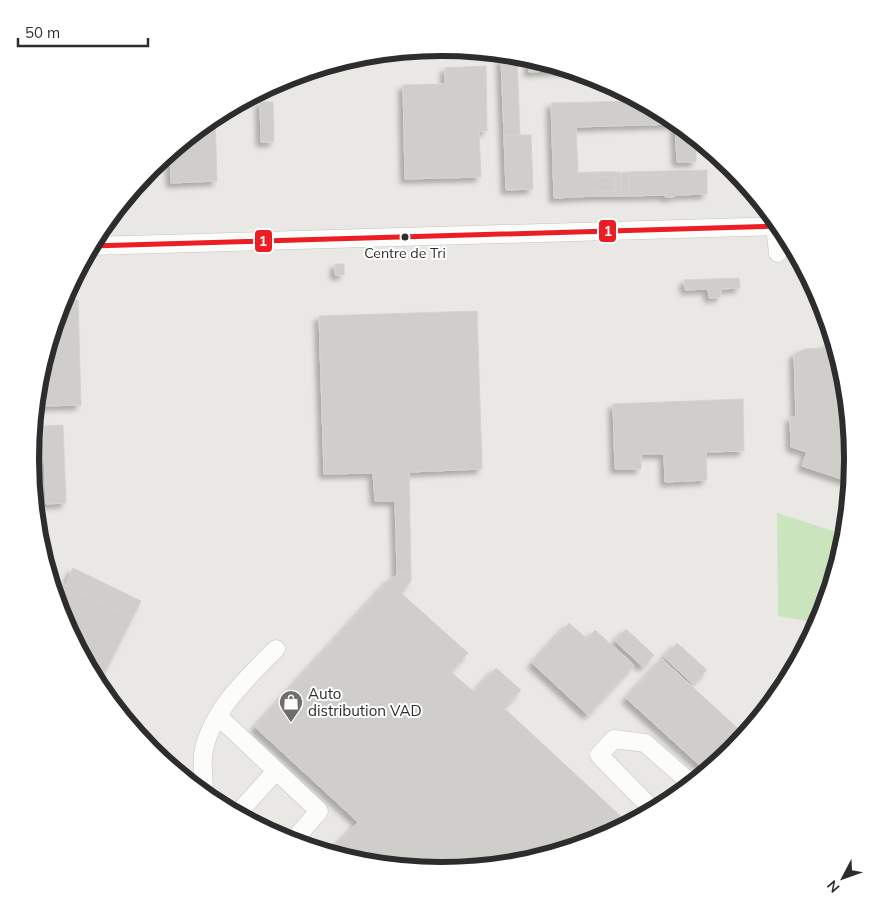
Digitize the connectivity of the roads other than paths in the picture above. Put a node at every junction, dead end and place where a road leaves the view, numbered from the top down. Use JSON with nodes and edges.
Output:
{"nodes":[{"id":1,"x":770,"y":226,"type":"edge"},
{"id":2,"x":777,"y":237,"type":"edge"},
{"id":3,"x":100,"y":246,"type":"edge"},
{"id":4,"x":778,"y":253,"type":"dead end"},
{"id":5,"x":276,"y":649,"type":"dead end"},
{"id":6,"x":218,"y":716,"type":"junction"},
{"id":7,"x":276,"y":771,"type":"junction"},
{"id":8,"x":686,"y":780,"type":"edge"},
{"id":9,"x":204,"y":784,"type":"edge"},
{"id":10,"x":648,"y":805,"type":"edge"},
{"id":11,"x":242,"y":809,"type":"edge"},
{"id":12,"x":298,"y":835,"type":"edge"}],
"edges":[{"from":1,"to":3,"type":"street"},
{"from":2,"to":4,"type":"street"},
{"from":5,"to":6,"type":"street"},
{"from":6,"to":7,"type":"street"},
{"from":6,"to":9,"type":"street"},
{"from":7,"to":11,"type":"street"},
{"from":7,"to":12,"type":"street"},
{"from":8,"to":10,"type":"street"}]}
